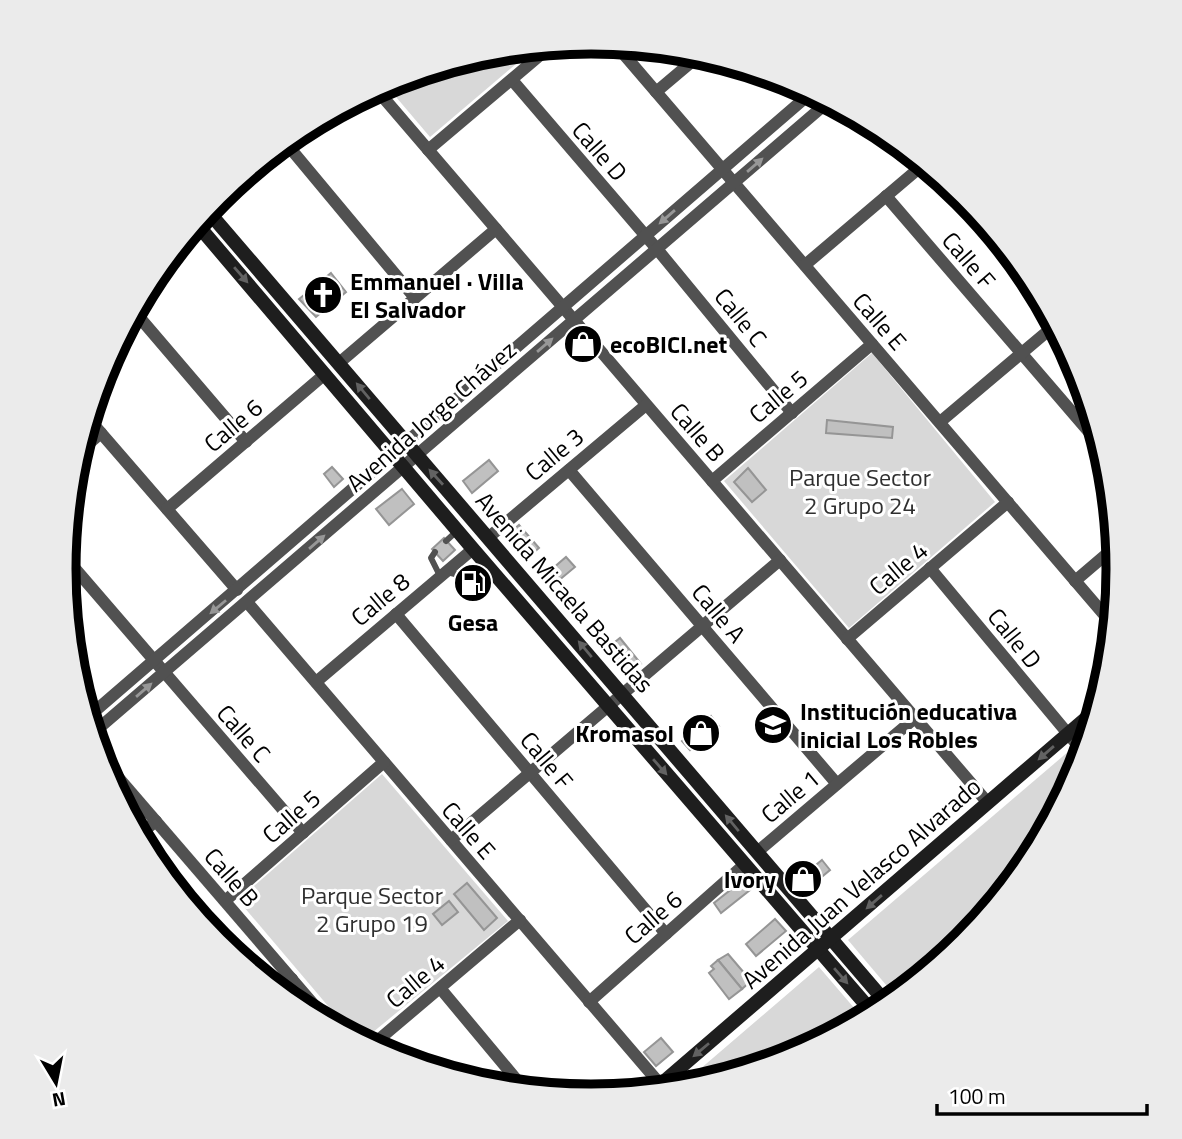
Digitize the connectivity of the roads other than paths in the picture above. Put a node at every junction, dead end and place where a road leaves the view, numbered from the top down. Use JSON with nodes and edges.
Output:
{"nodes":[{"id":1,"x":624,"y":55,"type":"edge"},
{"id":2,"x":538,"y":57,"type":"edge"},
{"id":3,"x":690,"y":64,"type":"edge"},
{"id":4,"x":512,"y":80,"type":"junction"},
{"id":5,"x":656,"y":92,"type":"junction"},
{"id":6,"x":383,"y":98,"type":"edge"},
{"id":7,"x":802,"y":99,"type":"edge"},
{"id":8,"x":821,"y":108,"type":"edge"},
{"id":9,"x":292,"y":150,"type":"edge"},
{"id":10,"x":428,"y":150,"type":"junction"},
{"id":11,"x":722,"y":169,"type":"junction"},
{"id":12,"x":917,"y":170,"type":"edge"},
{"id":13,"x":734,"y":183,"type":"junction"},
{"id":14,"x":886,"y":196,"type":"junction"},
{"id":15,"x":215,"y":218,"type":"edge"},
{"id":16,"x":496,"y":229,"type":"junction"},
{"id":17,"x":203,"y":231,"type":"edge"},
{"id":18,"x":646,"y":235,"type":"junction"},
{"id":19,"x":657,"y":249,"type":"junction"},
{"id":20,"x":804,"y":265,"type":"junction"},
{"id":21,"x":415,"y":298,"type":"junction"},
{"id":22,"x":562,"y":306,"type":"junction"},
{"id":23,"x":141,"y":320,"type":"edge"},
{"id":24,"x":574,"y":320,"type":"junction"},
{"id":25,"x":1047,"y":331,"type":"edge"},
{"id":26,"x":872,"y":344,"type":"junction"},
{"id":27,"x":1021,"y":353,"type":"junction"},
{"id":28,"x":339,"y":363,"type":"junction"},
{"id":29,"x":325,"y":374,"type":"junction"},
{"id":30,"x":646,"y":405,"type":"junction"},
{"id":31,"x":792,"y":412,"type":"junction"},
{"id":32,"x":940,"y":422,"type":"junction"},
{"id":33,"x":96,"y":427,"type":"edge"},
{"id":34,"x":1087,"y":430,"type":"edge"},
{"id":35,"x":101,"y":433,"type":"junction"},
{"id":36,"x":92,"y":441,"type":"edge"},
{"id":37,"x":246,"y":442,"type":"junction"},
{"id":38,"x":407,"y":443,"type":"junction"},
{"id":39,"x":393,"y":454,"type":"junction"},
{"id":40,"x":417,"y":455,"type":"junction"},
{"id":41,"x":403,"y":467,"type":"junction"},
{"id":42,"x":569,"y":470,"type":"junction"},
{"id":43,"x":712,"y":481,"type":"junction"},
{"id":44,"x":1008,"y":502,"type":"junction"},
{"id":45,"x":167,"y":509,"type":"junction"},
{"id":46,"x":489,"y":537,"type":"junction"},
{"id":47,"x":472,"y":549,"type":"junction"},
{"id":48,"x":435,"y":552,"type":"dead end"},
{"id":49,"x":1106,"y":555,"type":"edge"},
{"id":50,"x":779,"y":560,"type":"junction"},
{"id":51,"x":930,"y":568,"type":"junction"},
{"id":52,"x":76,"y":570,"type":"edge"},
{"id":53,"x":443,"y":574,"type":"junction"},
{"id":54,"x":463,"y":576,"type":"dead end"},
{"id":55,"x":485,"y":580,"type":"dead end"},
{"id":56,"x":1075,"y":581,"type":"junction"},
{"id":57,"x":502,"y":583,"type":"junction"},
{"id":58,"x":237,"y":590,"type":"junction"},
{"id":59,"x":247,"y":602,"type":"junction"},
{"id":60,"x":396,"y":614,"type":"junction"},
{"id":61,"x":1104,"y":615,"type":"edge"},
{"id":62,"x":702,"y":626,"type":"junction"},
{"id":63,"x":847,"y":639,"type":"junction"},
{"id":64,"x":154,"y":661,"type":"junction"},
{"id":65,"x":164,"y":673,"type":"junction"},
{"id":66,"x":316,"y":682,"type":"junction"},
{"id":67,"x":622,"y":693,"type":"junction"},
{"id":68,"x":607,"y":706,"type":"junction"},
{"id":69,"x":96,"y":711,"type":"edge"},
{"id":70,"x":915,"y":718,"type":"junction"},
{"id":71,"x":1084,"y":719,"type":"edge"},
{"id":72,"x":100,"y":727,"type":"edge"},
{"id":73,"x":1067,"y":734,"type":"junction"},
{"id":74,"x":1076,"y":744,"type":"edge"},
{"id":75,"x":384,"y":762,"type":"junction"},
{"id":76,"x":530,"y":772,"type":"junction"},
{"id":77,"x":122,"y":781,"type":"edge"},
{"id":78,"x":836,"y":784,"type":"junction"},
{"id":79,"x":988,"y":803,"type":"junction"},
{"id":80,"x":156,"y":821,"type":"junction"},
{"id":81,"x":146,"y":829,"type":"edge"},
{"id":82,"x":303,"y":833,"type":"junction"},
{"id":83,"x":451,"y":840,"type":"junction"},
{"id":84,"x":757,"y":852,"type":"junction"},
{"id":85,"x":745,"y":864,"type":"junction"},
{"id":86,"x":225,"y":901,"type":"junction"},
{"id":87,"x":520,"y":920,"type":"junction"},
{"id":88,"x":667,"y":934,"type":"junction"},
{"id":89,"x":831,"y":939,"type":"junction"},
{"id":90,"x":819,"y":950,"type":"junction"},
{"id":91,"x":292,"y":979,"type":"junction"},
{"id":92,"x":286,"y":984,"type":"edge"},
{"id":93,"x":440,"y":988,"type":"junction"},
{"id":94,"x":881,"y":995,"type":"edge"},
{"id":95,"x":589,"y":1002,"type":"junction"},
{"id":96,"x":312,"y":1003,"type":"edge"},
{"id":97,"x":866,"y":1005,"type":"edge"},
{"id":98,"x":379,"y":1039,"type":"edge"},
{"id":99,"x":516,"y":1079,"type":"edge"},
{"id":100,"x":667,"y":1079,"type":"edge"},
{"id":101,"x":650,"y":1081,"type":"edge"}],
"edges":[{"from":1,"to":5,"type":"street","name":"Calle E"},
{"from":2,"to":4,"type":"street"},
{"from":3,"to":5,"type":"street"},
{"from":4,"to":10,"type":"street"},
{"from":4,"to":18,"type":"street","name":"Calle D"},
{"from":5,"to":11,"type":"street","name":"Calle E"},
{"from":6,"to":10,"type":"street","name":"Calle B"},
{"from":7,"to":11,"type":"street","name":"Avenida Jorge Chávez"},
{"from":13,"to":8,"type":"street","name":"Avenida Jorge Chávez","one_way":true},
{"from":9,"to":21,"type":"street"},
{"from":10,"to":16,"type":"street","name":"Calle B"},
{"from":11,"to":13,"type":"street","name":"Calle E"},
{"from":11,"to":18,"type":"street","name":"Avenida Jorge Chávez","one_way":true},
{"from":12,"to":14,"type":"street"},
{"from":13,"to":19,"type":"street","name":"Avenida Jorge Chávez"},
{"from":13,"to":20,"type":"street","name":"Calle E"},
{"from":14,"to":20,"type":"street"},
{"from":14,"to":27,"type":"street","name":"Calle F"},
{"from":15,"to":28,"type":"street","name":"Avenida Micaela Bastidas"},
{"from":16,"to":21,"type":"street"},
{"from":16,"to":22,"type":"street","name":"Calle B"},
{"from":17,"to":29,"type":"street","name":"Avenida Micaela Bastidas","one_way":true},
{"from":18,"to":19,"type":"street","name":"Calle D"},
{"from":18,"to":22,"type":"street","name":"Avenida Jorge Chávez"},
{"from":19,"to":24,"type":"street","name":"Avenida Jorge Chávez"},
{"from":19,"to":31,"type":"street","name":"Calle C"},
{"from":20,"to":26,"type":"street","name":"Calle E"},
{"from":21,"to":28,"type":"street"},
{"from":22,"to":24,"type":"street","name":"Calle B"},
{"from":22,"to":38,"type":"street","name":"Avenida Jorge Chávez"},
{"from":23,"to":37,"type":"street"},
{"from":24,"to":30,"type":"street","name":"Calle B"},
{"from":40,"to":24,"type":"street","name":"Avenida Jorge Chávez","one_way":true},
{"from":25,"to":27,"type":"street"},
{"from":26,"to":31,"type":"street","name":"Calle 5"},
{"from":26,"to":32,"type":"street","name":"Calle E"},
{"from":27,"to":32,"type":"street"},
{"from":27,"to":34,"type":"street","name":"Calle F"},
{"from":38,"to":28,"type":"street","name":"Avenida Micaela Bastidas","one_way":true},
{"from":29,"to":37,"type":"street","name":"Calle 6"},
{"from":29,"to":39,"type":"street","name":"Avenida Micaela Bastidas"},
{"from":30,"to":42,"type":"street","name":"Calle 3"},
{"from":30,"to":43,"type":"street","name":"Calle B"},
{"from":31,"to":43,"type":"street","name":"Calle 5"},
{"from":32,"to":44,"type":"street","name":"Calle E"},
{"from":33,"to":35,"type":"street"},
{"from":35,"to":36,"type":"street"},
{"from":35,"to":45,"type":"street"},
{"from":37,"to":45,"type":"street","name":"Calle 6"},
{"from":38,"to":39,"type":"street","name":"Avenida Jorge Chávez"},
{"from":38,"to":40,"type":"street","name":"Avenida Micaela Bastidas"},
{"from":39,"to":41,"type":"street","name":"Avenida Micaela Bastidas"},
{"from":39,"to":58,"type":"street","name":"Avenida Jorge Chávez"},
{"from":40,"to":41,"type":"street","name":"Avenida Jorge Chávez"},
{"from":46,"to":40,"type":"street","name":"Avenida Micaela Bastidas","one_way":true},
{"from":41,"to":47,"type":"street","name":"Avenida Micaela Bastidas"},
{"from":59,"to":41,"type":"street","name":"Avenida Jorge Chávez","one_way":true},
{"from":42,"to":46,"type":"street","name":"Calle 3"},
{"from":42,"to":62,"type":"street","name":"Calle A"},
{"from":43,"to":50,"type":"street","name":"Calle B"},
{"from":44,"to":51,"type":"street","name":"Calle 4"},
{"from":44,"to":56,"type":"street","name":"Calle E"},
{"from":45,"to":58,"type":"street"},
{"from":67,"to":46,"type":"street","name":"Avenida Micaela Bastidas","one_way":true},
{"from":47,"to":53,"type":"street","name":"Calle 8"},
{"from":47,"to":57,"type":"street","name":"Avenida Micaela Bastidas"},
{"from":48,"to":53,"type":"lane"},
{"from":49,"to":56,"type":"street"},
{"from":50,"to":62,"type":"street"},
{"from":50,"to":63,"type":"street","name":"Calle B"},
{"from":51,"to":63,"type":"street","name":"Calle 4"},
{"from":51,"to":73,"type":"street","name":"Calle D"},
{"from":52,"to":64,"type":"street"},
{"from":53,"to":54,"type":"lane"},
{"from":53,"to":60,"type":"street","name":"Calle 8"},
{"from":55,"to":57,"type":"lane"},
{"from":56,"to":61,"type":"street","name":"Calle E"},
{"from":57,"to":68,"type":"street","name":"Avenida Micaela Bastidas"},
{"from":58,"to":64,"type":"street","name":"Avenida Jorge Chávez","one_way":true},
{"from":59,"to":65,"type":"street","name":"Avenida Jorge Chávez"},
{"from":59,"to":66,"type":"street","name":"Calle E"},
{"from":60,"to":66,"type":"street","name":"Calle 8"},
{"from":60,"to":76,"type":"street","name":"Calle F"},
{"from":62,"to":67,"type":"street"},
{"from":62,"to":78,"type":"street","name":"Calle A"},
{"from":63,"to":70,"type":"street","name":"Calle B"},
{"from":64,"to":65,"type":"street","name":"Calle C"},
{"from":64,"to":69,"type":"street","name":"Avenida Jorge Chávez"},
{"from":72,"to":65,"type":"street","name":"Avenida Jorge Chávez","one_way":true},
{"from":65,"to":82,"type":"street","name":"Calle C"},
{"from":66,"to":75,"type":"street","name":"Calle E"},
{"from":67,"to":68,"type":"street"},
{"from":84,"to":67,"type":"street","name":"Avenida Micaela Bastidas","one_way":true},
{"from":68,"to":76,"type":"street"},
{"from":68,"to":85,"type":"street","name":"Avenida Micaela Bastidas","one_way":true},
{"from":70,"to":78,"type":"street","name":"Calle 1"},
{"from":70,"to":79,"type":"street","name":"Calle B"},
{"from":71,"to":73,"type":"street","name":"Avenida Juan Velasco Alvarado"},
{"from":73,"to":74,"type":"street"},
{"from":73,"to":79,"type":"street","name":"Avenida Juan Velasco Alvarado","one_way":true},
{"from":75,"to":82,"type":"street","name":"Calle 5"},
{"from":75,"to":83,"type":"street","name":"Calle E"},
{"from":76,"to":83,"type":"street"},
{"from":76,"to":88,"type":"street","name":"Calle F"},
{"from":77,"to":80,"type":"street","name":"Calle B"},
{"from":78,"to":84,"type":"street","name":"Calle 1"},
{"from":79,"to":89,"type":"street","name":"Avenida Juan Velasco Alvarado","one_way":true},
{"from":80,"to":81,"type":"street"},
{"from":80,"to":86,"type":"street","name":"Calle B"},
{"from":82,"to":86,"type":"street","name":"Calle 5"},
{"from":83,"to":87,"type":"street","name":"Calle E"},
{"from":84,"to":89,"type":"street","name":"Avenida Micaela Bastidas"},
{"from":85,"to":88,"type":"street","name":"Calle 6"},
{"from":85,"to":90,"type":"street","name":"Avenida Micaela Bastidas"},
{"from":86,"to":91,"type":"street","name":"Calle B"},
{"from":87,"to":93,"type":"street","name":"Calle 4"},
{"from":87,"to":95,"type":"street","name":"Calle E"},
{"from":88,"to":95,"type":"street","name":"Calle 6"},
{"from":89,"to":90,"type":"street","name":"Avenida Juan Velasco Alvarado"},
{"from":89,"to":94,"type":"street","name":"Avenida Micaela Bastidas"},
{"from":90,"to":97,"type":"street","name":"Avenida Micaela Bastidas","one_way":true},
{"from":90,"to":100,"type":"street","name":"Avenida Juan Velasco Alvarado","one_way":true},
{"from":91,"to":92,"type":"street"},
{"from":91,"to":96,"type":"street","name":"Calle B"},
{"from":93,"to":98,"type":"street","name":"Calle 4"},
{"from":93,"to":99,"type":"street"},
{"from":95,"to":101,"type":"street","name":"Calle E"}]}
